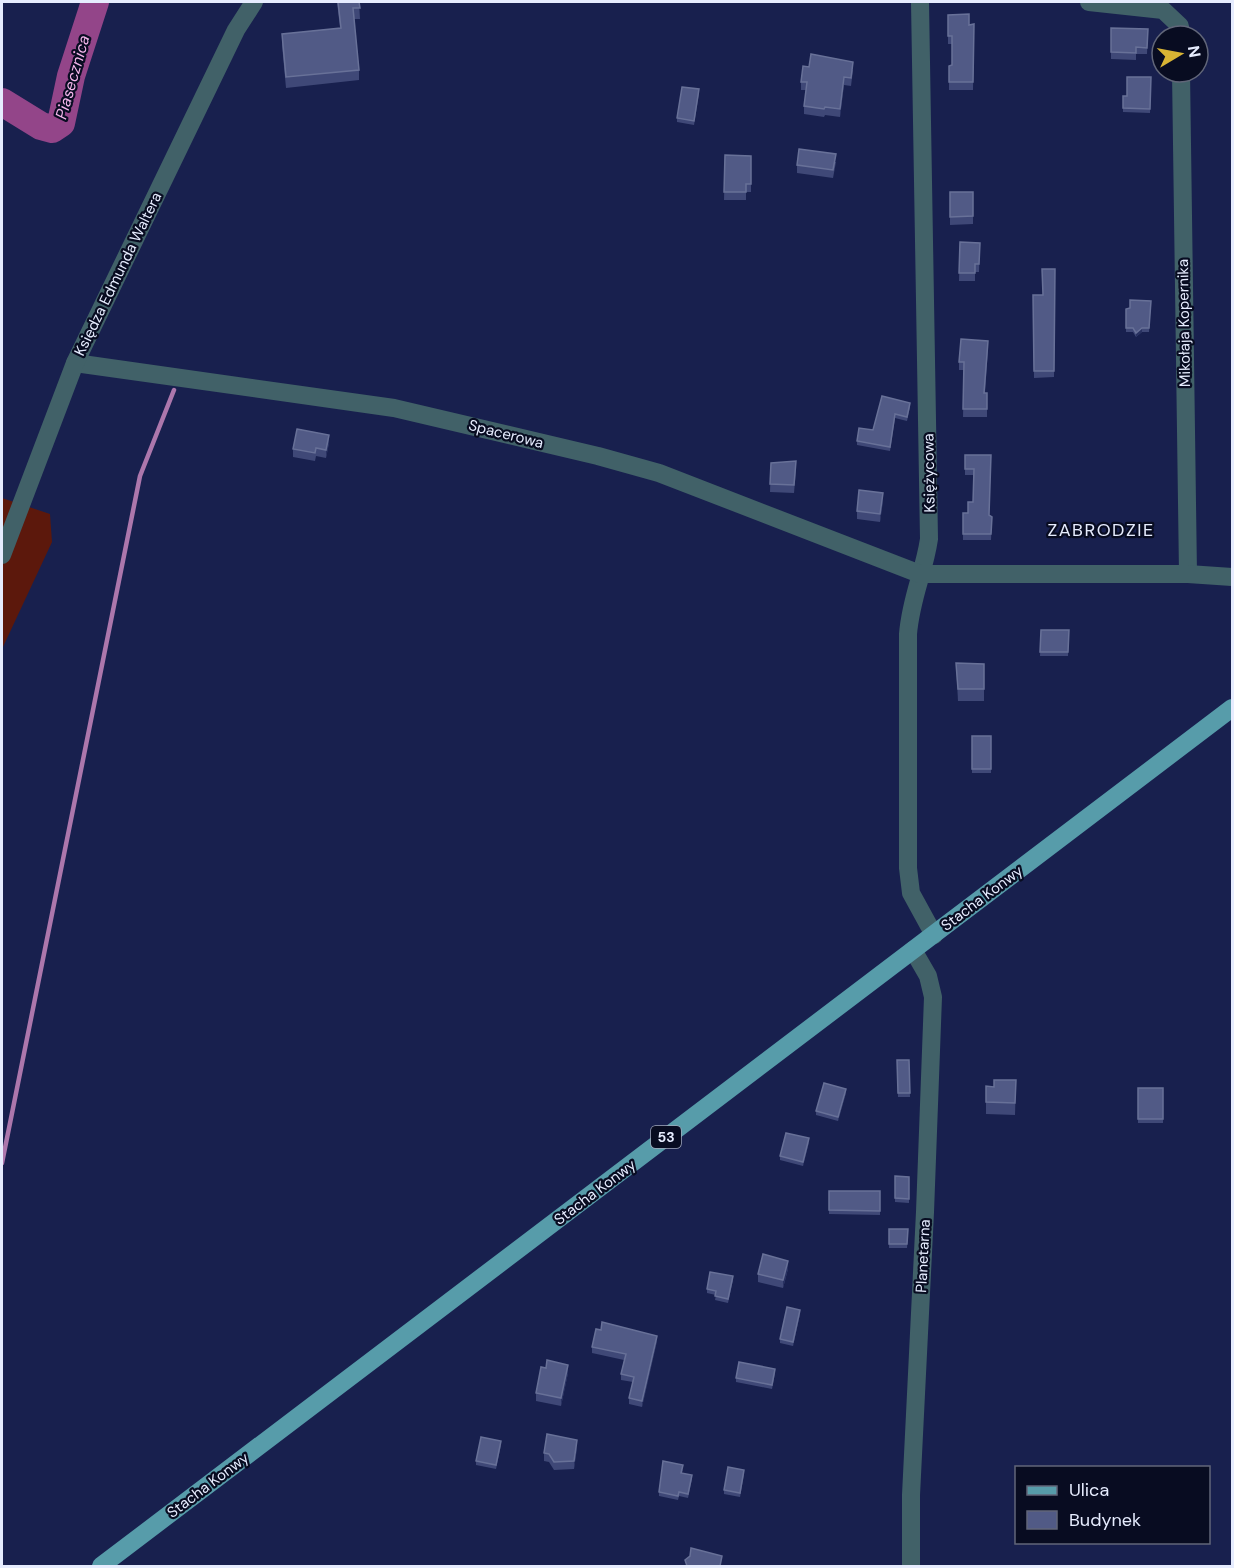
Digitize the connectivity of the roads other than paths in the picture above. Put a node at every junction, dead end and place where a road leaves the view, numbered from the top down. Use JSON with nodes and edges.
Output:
{"nodes":[{"id":1,"x":254,"y":2,"type":"edge"},
{"id":2,"x":920,"y":2,"type":"edge"},
{"id":3,"x":1089,"y":2,"type":"edge"},
{"id":4,"x":1178,"y":24,"type":"edge"},
{"id":5,"x":1181,"y":84,"type":"edge"},
{"id":6,"x":75,"y":363,"type":"junction"},
{"id":7,"x":2,"y":555,"type":"edge"},
{"id":8,"x":920,"y":574,"type":"junction"},
{"id":9,"x":1188,"y":574,"type":"junction"},
{"id":10,"x":1233,"y":577,"type":"edge"},
{"id":11,"x":1233,"y":708,"type":"edge"},
{"id":12,"x":934,"y":935,"type":"junction"},
{"id":13,"x":913,"y":950,"type":"junction"},
{"id":14,"x":101,"y":1566,"type":"edge"},
{"id":15,"x":911,"y":1566,"type":"edge"}],
"edges":[{"from":1,"to":6,"type":"street","name":"Księdza Edmunda Waltera"},
{"from":2,"to":8,"type":"street","name":"Księżycowa"},
{"from":3,"to":4,"type":"street"},
{"from":5,"to":9,"type":"street","name":"Mikołaja Kopernika"},
{"from":6,"to":7,"type":"street","name":"Księdza Edmunda Waltera"},
{"from":6,"to":8,"type":"street","name":"Spacerowa"},
{"from":8,"to":9,"type":"street"},
{"from":8,"to":12,"type":"street","name":"Księżycowa"},
{"from":9,"to":10,"type":"street"},
{"from":11,"to":12,"type":"main road","name":"Stacha Konwy","number":"53"},
{"from":12,"to":13,"type":"main road","name":"Stacha Konwy","number":"53"},
{"from":13,"to":14,"type":"main road","name":"Stacha Konwy","number":"53"},
{"from":13,"to":15,"type":"street","name":"Planetarna"}]}
